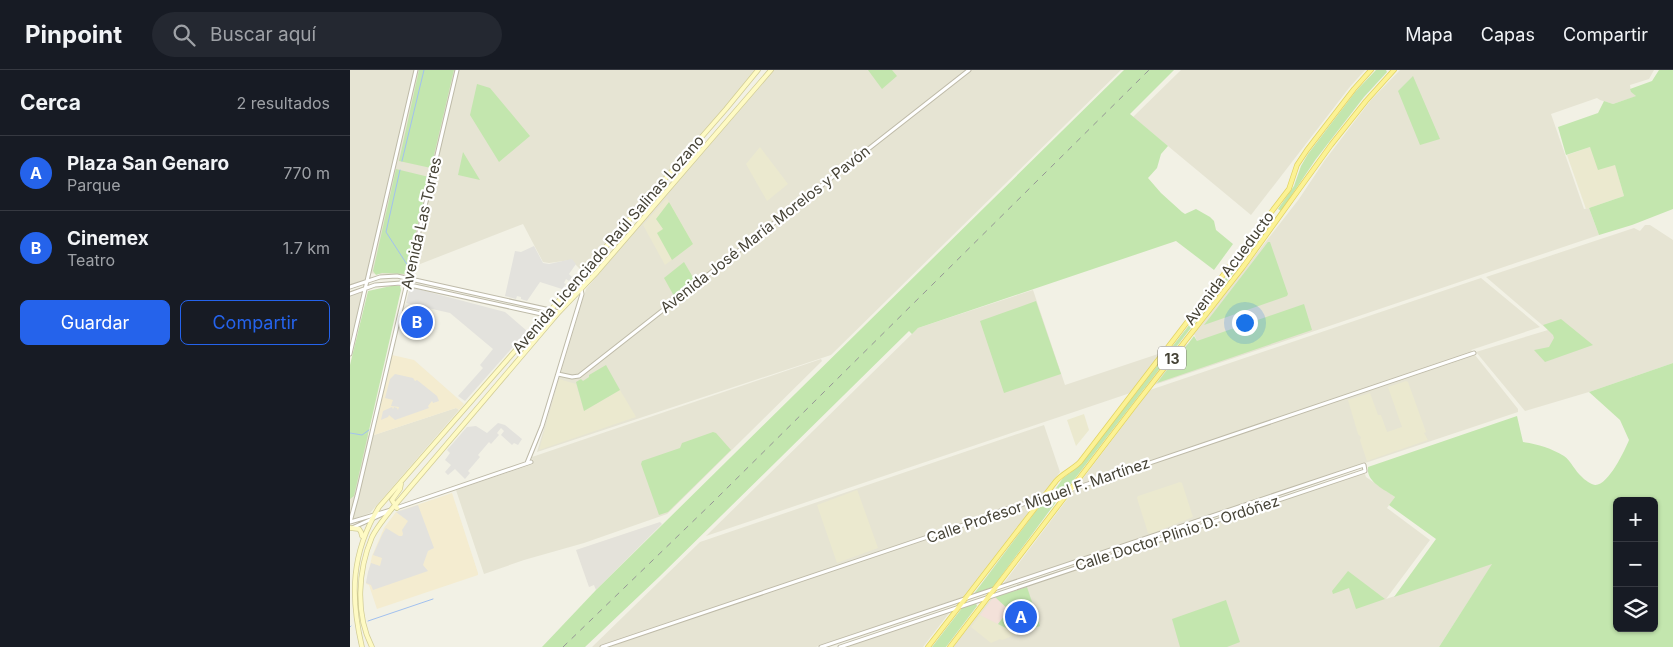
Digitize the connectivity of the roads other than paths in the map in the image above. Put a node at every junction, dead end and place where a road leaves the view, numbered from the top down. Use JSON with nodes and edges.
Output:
{"nodes":[{"id":1,"x":416,"y":70,"type":"edge"},
{"id":2,"x":457,"y":70,"type":"edge"},
{"id":3,"x":758,"y":70,"type":"edge"},
{"id":4,"x":771,"y":70,"type":"edge"},
{"id":5,"x":969,"y":70,"type":"edge"},
{"id":6,"x":1371,"y":70,"type":"edge"},
{"id":7,"x":1394,"y":70,"type":"edge"},
{"id":8,"x":408,"y":279,"type":"junction"},
{"id":9,"x":367,"y":280,"type":"junction"},
{"id":10,"x":407,"y":284,"type":"junction"},
{"id":11,"x":350,"y":287,"type":"edge"},
{"id":12,"x":366,"y":288,"type":"junction"},
{"id":13,"x":581,"y":288,"type":"junction"},
{"id":14,"x":462,"y":290,"type":"junction"},
{"id":15,"x":350,"y":294,"type":"edge"},
{"id":16,"x":460,"y":296,"type":"junction"},
{"id":17,"x":496,"y":298,"type":"junction"},
{"id":18,"x":495,"y":303,"type":"junction"},
{"id":19,"x":550,"y":310,"type":"junction"},
{"id":20,"x":559,"y":312,"type":"junction"},
{"id":21,"x":546,"y":315,"type":"junction"},
{"id":22,"x":555,"y":317,"type":"junction"},
{"id":23,"x":1474,"y":353,"type":"dead end"},
{"id":24,"x":350,"y":354,"type":"edge"},
{"id":25,"x":558,"y":374,"type":"junction"},
{"id":26,"x":457,"y":418,"type":"junction"},
{"id":27,"x":465,"y":424,"type":"junction"},
{"id":28,"x":401,"y":484,"type":"junction"},
{"id":29,"x":1070,"y":490,"type":"junction"},
{"id":30,"x":1043,"y":498,"type":"junction"},
{"id":31,"x":396,"y":507,"type":"junction"},
{"id":32,"x":390,"y":511,"type":"junction"},
{"id":33,"x":375,"y":514,"type":"junction"},
{"id":34,"x":372,"y":520,"type":"junction"},
{"id":35,"x":350,"y":522,"type":"edge"},
{"id":36,"x":350,"y":528,"type":"edge"},
{"id":37,"x":1176,"y":528,"type":"junction"},
{"id":38,"x":1177,"y":533,"type":"junction"},
{"id":39,"x":360,"y":546,"type":"junction"},
{"id":40,"x":994,"y":589,"type":"junction"},
{"id":41,"x":989,"y":596,"type":"junction"},
{"id":42,"x":964,"y":600,"type":"junction"},
{"id":43,"x":959,"y":607,"type":"junction"},
{"id":44,"x":856,"y":636,"type":"junction"},
{"id":45,"x":856,"y":642,"type":"junction"},
{"id":46,"x":362,"y":647,"type":"edge"},
{"id":47,"x":372,"y":647,"type":"edge"},
{"id":48,"x":602,"y":647,"type":"edge"},
{"id":49,"x":821,"y":647,"type":"edge"},
{"id":50,"x":840,"y":647,"type":"edge"},
{"id":51,"x":928,"y":647,"type":"edge"},
{"id":52,"x":950,"y":647,"type":"edge"}],
"edges":[{"from":1,"to":9,"type":"street"},
{"from":2,"to":8,"type":"street","name":"Avenida Las Torres"},
{"from":3,"to":19,"type":"main road","name":"Avenida Licenciado Raúl Salinas Lozano"},
{"from":4,"to":13,"type":"main road","name":"Avenida Licenciado Raúl Salinas Lozano"},
{"from":5,"to":25,"type":"street","name":"Avenida José María Morelos y Pavón"},
{"from":6,"to":30,"type":"main road","name":"Avenida Acueducto","number":"13"},
{"from":7,"to":29,"type":"main road","name":"Avenida Acueducto","number":"13"},
{"from":8,"to":9,"type":"street"},
{"from":8,"to":10,"type":"street","name":"Avenida Las Torres"},
{"from":8,"to":14,"type":"street"},
{"from":9,"to":11,"type":"street"},
{"from":9,"to":12,"type":"street"},
{"from":10,"to":12,"type":"street"},
{"from":10,"to":16,"type":"street"},
{"from":10,"to":35,"type":"street","name":"Avenida Las Torres"},
{"from":12,"to":15,"type":"street"},
{"from":12,"to":24,"type":"street"},
{"from":13,"to":20,"type":"main road","name":"Avenida Licenciado Raúl Salinas Lozano"},
{"from":13,"to":25,"type":"street"},
{"from":14,"to":16,"type":"street"},
{"from":14,"to":17,"type":"street"},
{"from":16,"to":18,"type":"street"},
{"from":17,"to":18,"type":"street"},
{"from":17,"to":19,"type":"street"},
{"from":18,"to":21,"type":"street"},
{"from":19,"to":20,"type":"street"},
{"from":19,"to":21,"type":"main road","name":"Avenida Licenciado Raúl Salinas Lozano"},
{"from":20,"to":22,"type":"main road","name":"Avenida Licenciado Raúl Salinas Lozano"},
{"from":21,"to":22,"type":"street"},
{"from":21,"to":26,"type":"main road","name":"Avenida Licenciado Raúl Salinas Lozano"},
{"from":22,"to":27,"type":"main road","name":"Avenida Licenciado Raúl Salinas Lozano"},
{"from":23,"to":29,"type":"street","name":"Calle Profesor Miguel F. Martínez"},
{"from":25,"to":31,"type":"street"},
{"from":26,"to":27,"type":"main road"},
{"from":26,"to":28,"type":"main road","name":"Avenida Licenciado Raúl Salinas Lozano"},
{"from":27,"to":31,"type":"main road","name":"Avenida Licenciado Raúl Salinas Lozano"},
{"from":28,"to":31,"type":"main road"},
{"from":28,"to":33,"type":"main road","name":"Avenida Licenciado Raúl Salinas Lozano"},
{"from":29,"to":30,"type":"street","name":"Calle Profesor Miguel F. Martínez"},
{"from":29,"to":40,"type":"main road","name":"Avenida Acueducto","number":"13"},
{"from":30,"to":42,"type":"main road","name":"Avenida Acueducto","number":"13"},
{"from":30,"to":48,"type":"street","name":"Calle Profesor Miguel F. Martínez"},
{"from":31,"to":32,"type":"main road","name":"Avenida Licenciado Raúl Salinas Lozano"},
{"from":32,"to":33,"type":"street"},
{"from":32,"to":34,"type":"street"},
{"from":32,"to":47,"type":"main road"},
{"from":33,"to":34,"type":"main road","name":"Avenida Licenciado Raúl Salinas Lozano"},
{"from":33,"to":35,"type":"street"},
{"from":34,"to":36,"type":"street"},
{"from":34,"to":39,"type":"main road","name":"Avenida Licenciado Raúl Salinas Lozano"},
{"from":36,"to":39,"type":"main road"},
{"from":37,"to":38,"type":"street"},
{"from":37,"to":38,"type":"street","name":"Calle Doctor Plinio D. Ordóñez"},
{"from":37,"to":40,"type":"street","name":"Calle Doctor Plinio D. Ordóñez"},
{"from":38,"to":41,"type":"street","name":"Calle Doctor Plinio D. Ordóñez"},
{"from":39,"to":46,"type":"main road","name":"Avenida Licenciado Raúl Salinas Lozano"},
{"from":40,"to":41,"type":"main road","name":"Avenida Acueducto","number":"13"},
{"from":40,"to":42,"type":"street","name":"Calle Doctor Plinio D. Ordóñez"},
{"from":41,"to":43,"type":"street","name":"Calle Doctor Plinio D. Ordóñez"},
{"from":41,"to":52,"type":"main road","name":"Avenida Acueducto","number":"13"},
{"from":42,"to":43,"type":"main road","name":"Avenida Acueducto","number":"13"},
{"from":42,"to":44,"type":"street","name":"Calle Doctor Plinio D. Ordóñez"},
{"from":43,"to":45,"type":"street","name":"Calle Doctor Plinio D. Ordóñez"},
{"from":43,"to":51,"type":"main road","name":"Avenida Acueducto","number":"13"},
{"from":44,"to":45,"type":"street"},
{"from":44,"to":49,"type":"street","name":"Calle Doctor Plinio D. Ordóñez"},
{"from":45,"to":50,"type":"street","name":"Calle Doctor Plinio D. Ordóñez"}]}
